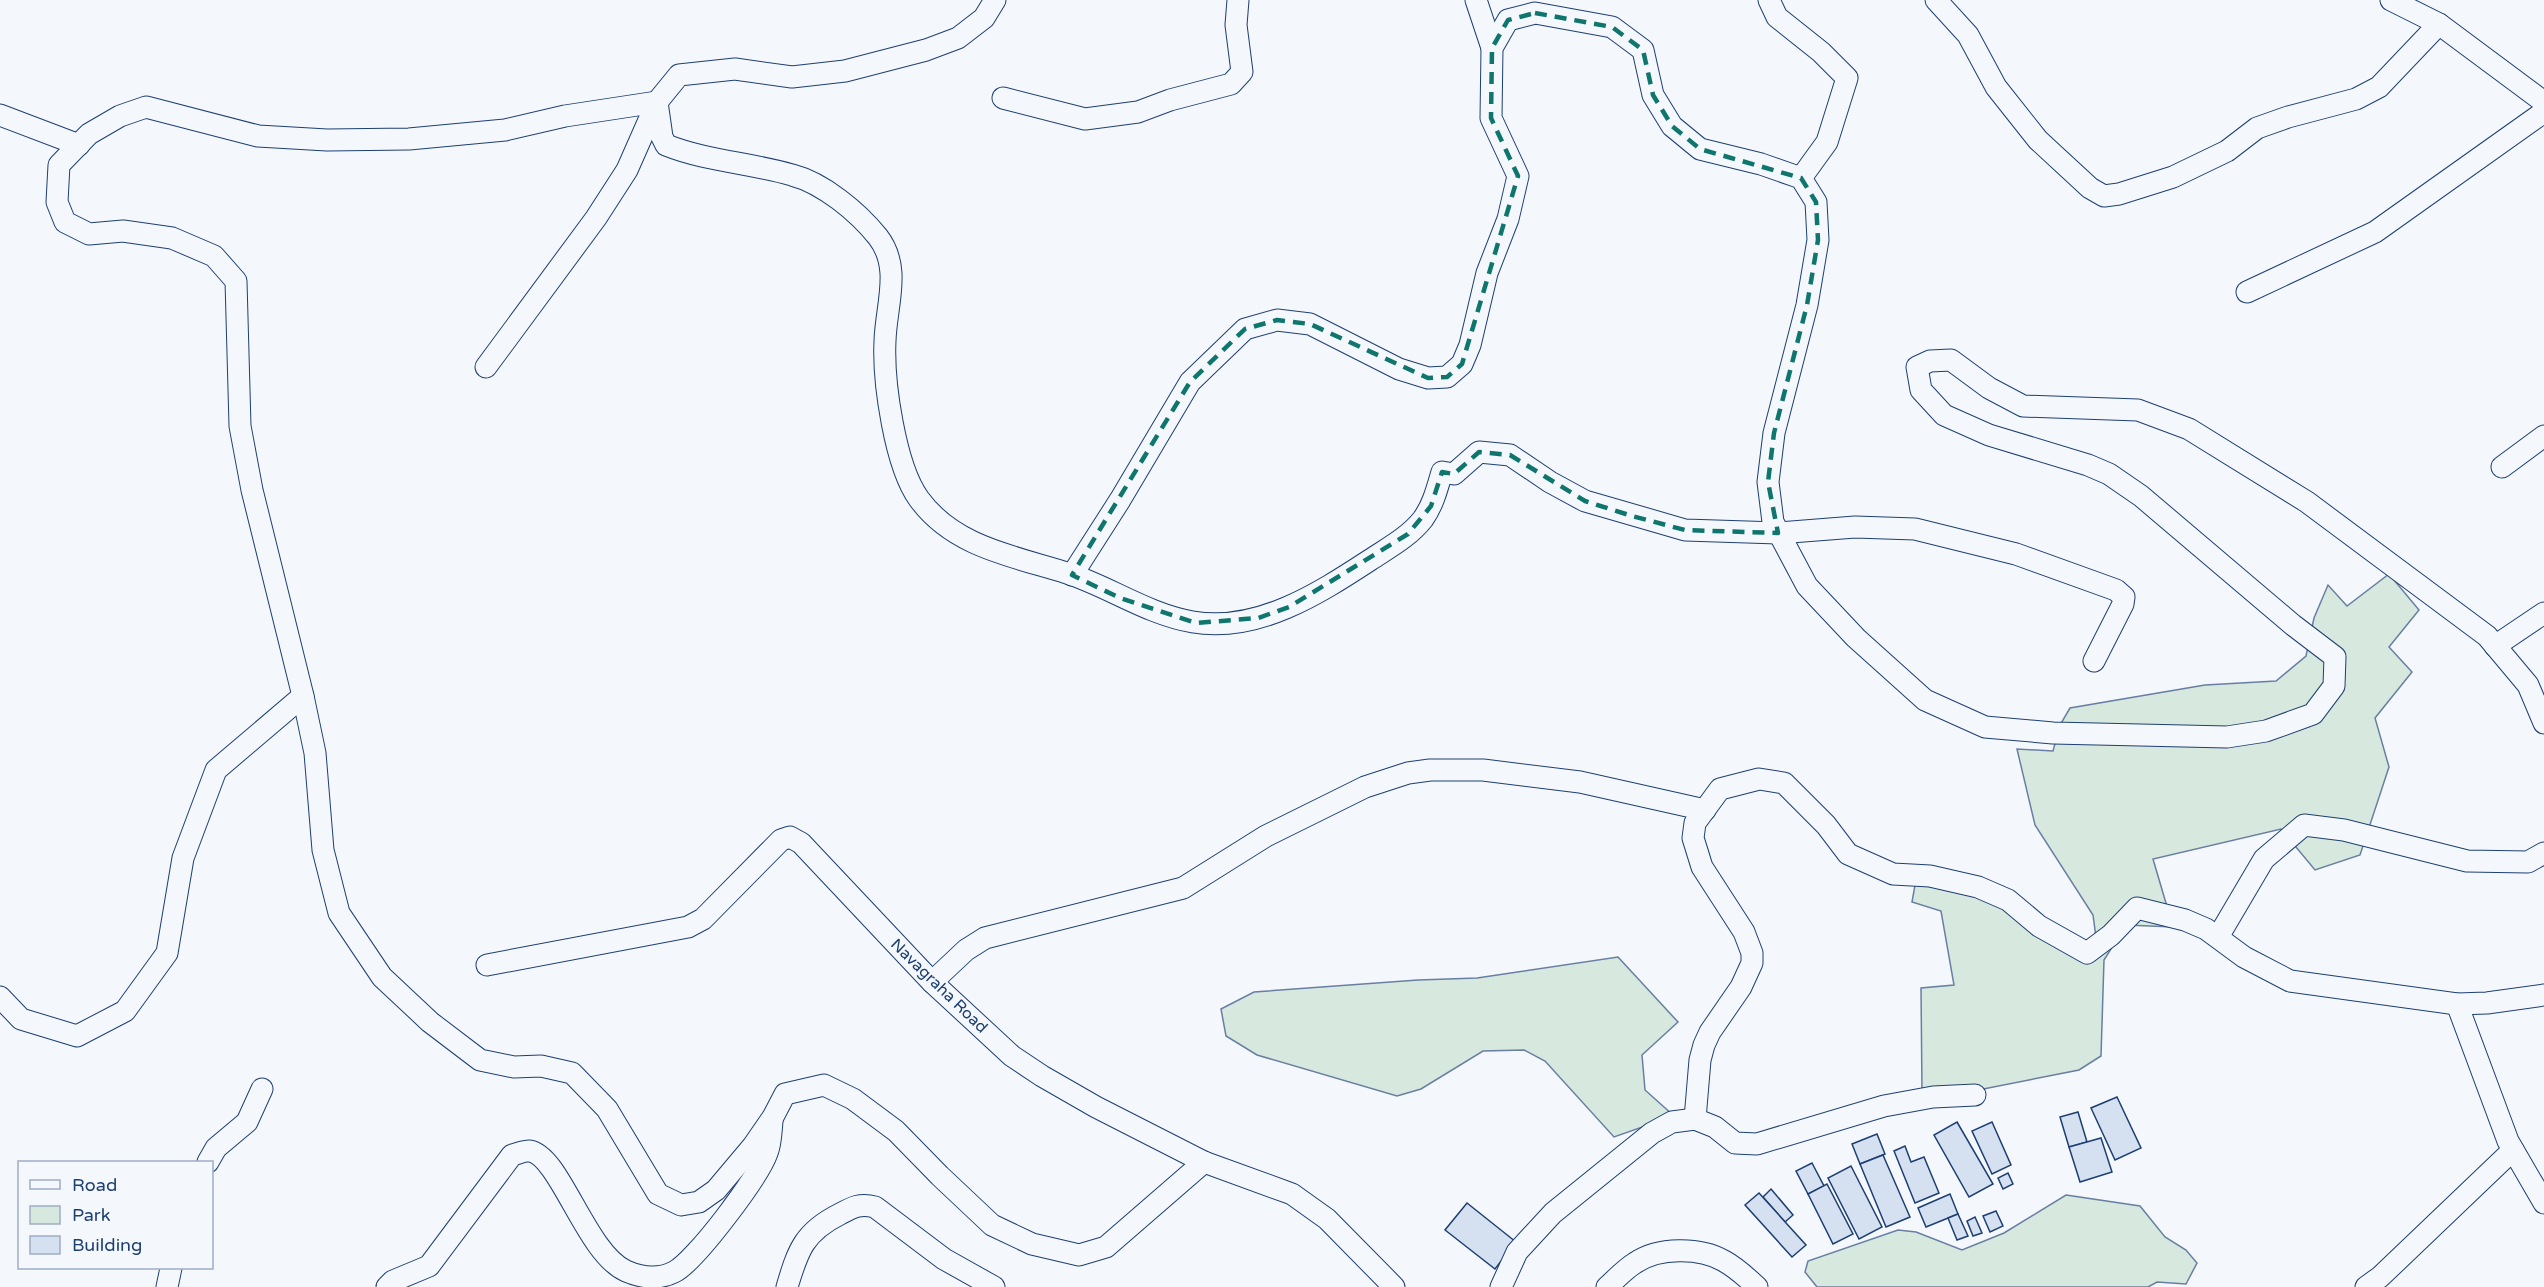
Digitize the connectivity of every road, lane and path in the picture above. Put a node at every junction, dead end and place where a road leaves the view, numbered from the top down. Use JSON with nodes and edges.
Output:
{"nodes":[{"id":1,"x":996,"y":0,"type":"edge"},
{"id":2,"x":1238,"y":0,"type":"edge"},
{"id":3,"x":1476,"y":0,"type":"edge"},
{"id":4,"x":1769,"y":0,"type":"edge"},
{"id":5,"x":1936,"y":0,"type":"edge"},
{"id":6,"x":2391,"y":0,"type":"edge"},
{"id":7,"x":2439,"y":24,"type":"junction"},
{"id":8,"x":1491,"y":48,"type":"junction"},
{"id":9,"x":1003,"y":98,"type":"dead end"},
{"id":10,"x":657,"y":102,"type":"junction"},
{"id":11,"x":2544,"y":102,"type":"edge"},
{"id":12,"x":2544,"y":112,"type":"edge"},
{"id":13,"x":0,"y":115,"type":"edge"},
{"id":14,"x":78,"y":145,"type":"junction"},
{"id":15,"x":1801,"y":178,"type":"junction"},
{"id":16,"x":2247,"y":291,"type":"dead end"},
{"id":17,"x":486,"y":367,"type":"dead end"},
{"id":18,"x":2544,"y":436,"type":"edge"},
{"id":19,"x":2502,"y":467,"type":"dead end"},
{"id":20,"x":1778,"y":533,"type":"junction"},
{"id":21,"x":1072,"y":575,"type":"junction"},
{"id":22,"x":2544,"y":613,"type":"edge"},
{"id":23,"x":2495,"y":646,"type":"junction"},
{"id":24,"x":2094,"y":662,"type":"dead end"},
{"id":25,"x":303,"y":696,"type":"junction"},
{"id":26,"x":2544,"y":723,"type":"edge"},
{"id":27,"x":1704,"y":810,"type":"junction"},
{"id":28,"x":2544,"y":853,"type":"edge"},
{"id":29,"x":2218,"y":937,"type":"junction"},
{"id":30,"x":487,"y":965,"type":"dead end"},
{"id":31,"x":932,"y":982,"type":"junction"},
{"id":32,"x":2544,"y":995,"type":"edge"},
{"id":33,"x":0,"y":997,"type":"edge"},
{"id":34,"x":2457,"y":1004,"type":"junction"},
{"id":35,"x":262,"y":1089,"type":"dead end"},
{"id":36,"x":1975,"y":1095,"type":"dead end"},
{"id":37,"x":773,"y":1117,"type":"junction"},
{"id":38,"x":1695,"y":1119,"type":"junction"},
{"id":39,"x":2513,"y":1150,"type":"junction"},
{"id":40,"x":209,"y":1161,"type":"edge"},
{"id":41,"x":1204,"y":1162,"type":"junction"},
{"id":42,"x":2544,"y":1203,"type":"edge"},
{"id":43,"x":171,"y":1269,"type":"edge"},
{"id":44,"x":167,"y":1287,"type":"edge"},
{"id":45,"x":387,"y":1287,"type":"edge"},
{"id":46,"x":787,"y":1287,"type":"edge"},
{"id":47,"x":994,"y":1287,"type":"edge"},
{"id":48,"x":1394,"y":1287,"type":"edge"},
{"id":49,"x":1501,"y":1287,"type":"edge"},
{"id":50,"x":1606,"y":1287,"type":"edge"},
{"id":51,"x":1756,"y":1287,"type":"edge"},
{"id":52,"x":2366,"y":1287,"type":"edge"}],
"edges":[{"from":1,"to":10,"type":"street"},
{"from":2,"to":9,"type":"street"},
{"from":3,"to":8,"type":"street"},
{"from":4,"to":15,"type":"street"},
{"from":5,"to":7,"type":"street"},
{"from":6,"to":7,"type":"street"},
{"from":7,"to":11,"type":"street"},
{"from":8,"to":15,"type":"street"},
{"from":8,"to":21,"type":"street"},
{"from":10,"to":14,"type":"street"},
{"from":10,"to":17,"type":"street"},
{"from":10,"to":21,"type":"street"},
{"from":12,"to":16,"type":"street"},
{"from":13,"to":14,"type":"street"},
{"from":14,"to":25,"type":"street"},
{"from":15,"to":20,"type":"street"},
{"from":18,"to":19,"type":"street"},
{"from":20,"to":21,"type":"street"},
{"from":20,"to":23,"type":"street"},
{"from":20,"to":24,"type":"street"},
{"from":22,"to":23,"type":"street"},
{"from":23,"to":26,"type":"street"},
{"from":25,"to":33,"type":"street"},
{"from":25,"to":37,"type":"street"},
{"from":27,"to":29,"type":"street"},
{"from":27,"to":31,"type":"street"},
{"from":27,"to":38,"type":"street"},
{"from":28,"to":29,"type":"street"},
{"from":29,"to":34,"type":"street"},
{"from":30,"to":31,"type":"street","name":"Navagraha Road"},
{"from":31,"to":41,"type":"street","name":"Navagraha Road"},
{"from":32,"to":34,"type":"street"},
{"from":34,"to":39,"type":"street"},
{"from":35,"to":40,"type":"street"},
{"from":36,"to":38,"type":"street"},
{"from":37,"to":41,"type":"street"},
{"from":37,"to":45,"type":"street"},
{"from":38,"to":49,"type":"street"},
{"from":39,"to":42,"type":"street"},
{"from":39,"to":52,"type":"street"},
{"from":41,"to":48,"type":"street","name":"Navagraha Road"},
{"from":43,"to":44,"type":"street"},
{"from":46,"to":47,"type":"street"},
{"from":50,"to":51,"type":"street"}]}
